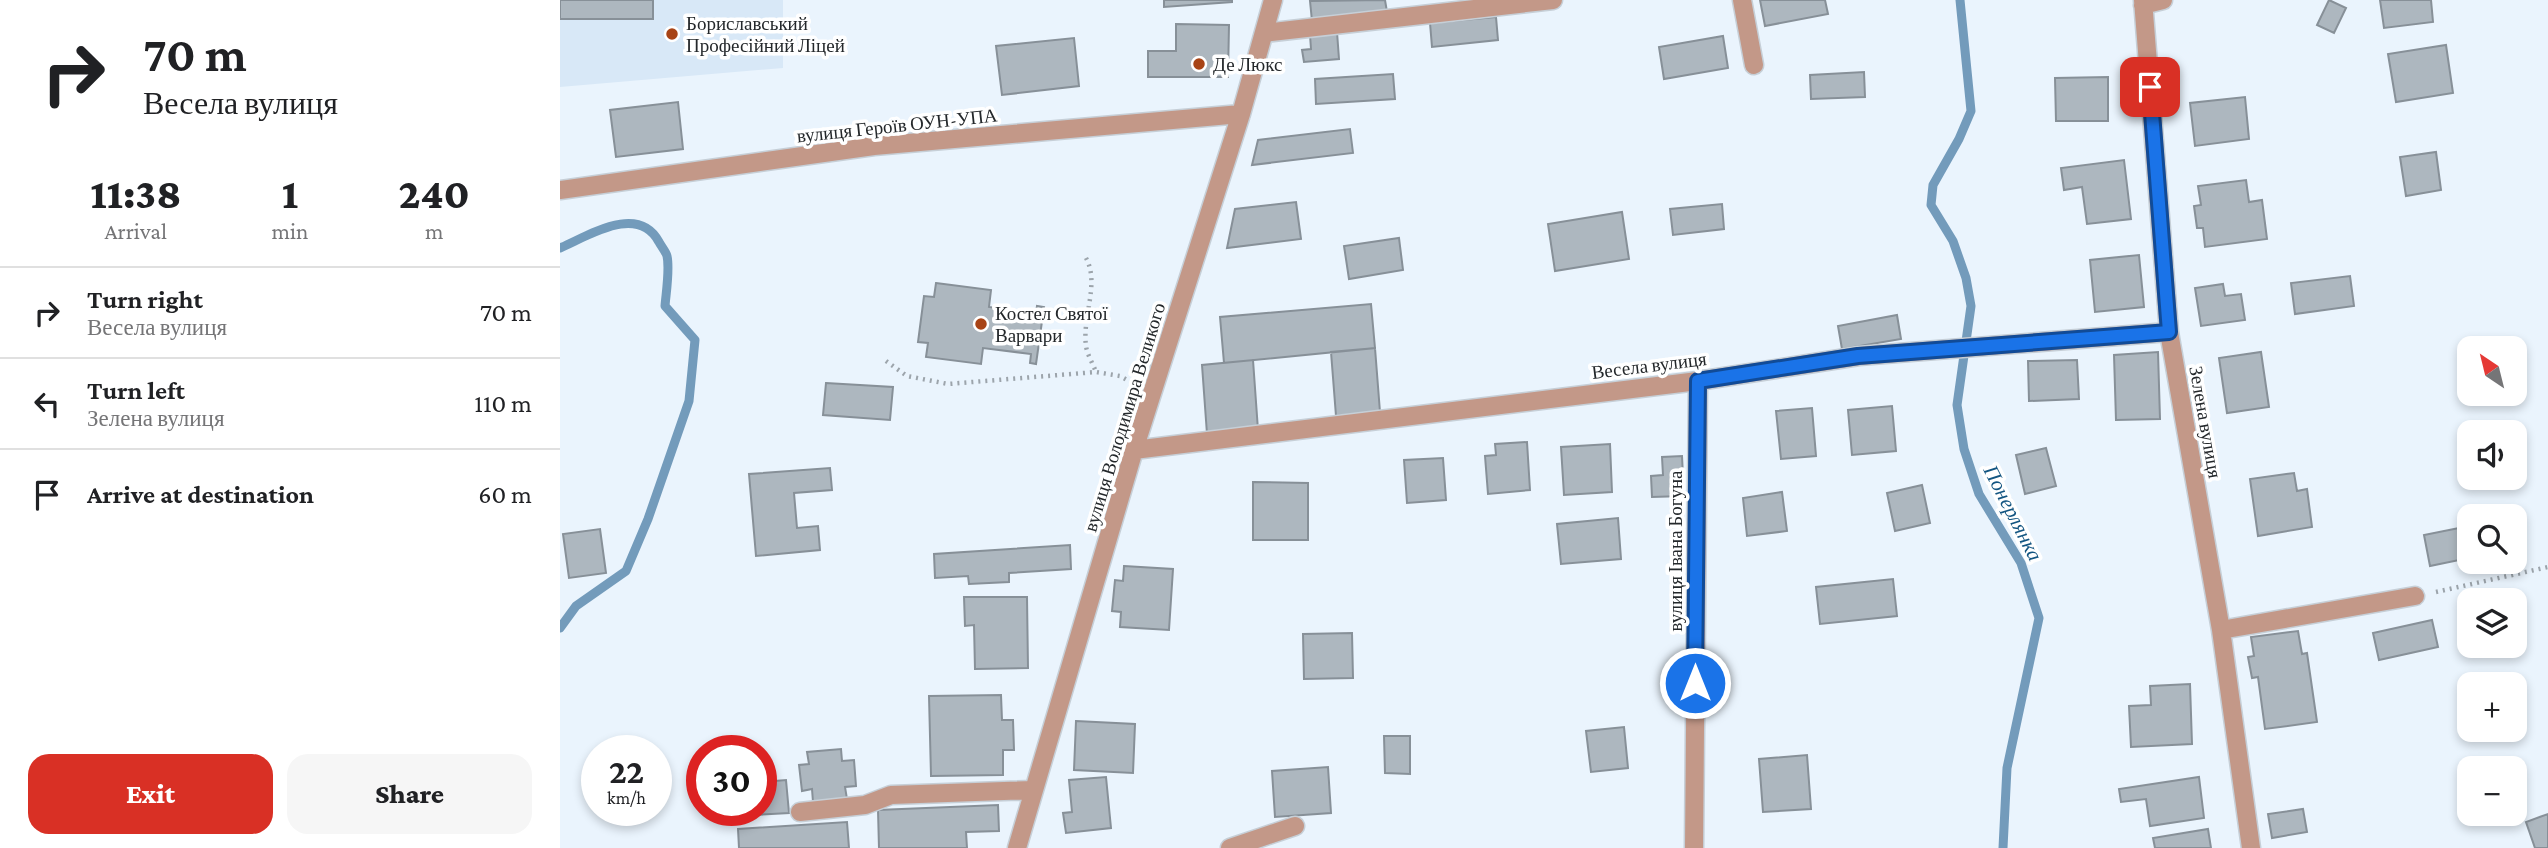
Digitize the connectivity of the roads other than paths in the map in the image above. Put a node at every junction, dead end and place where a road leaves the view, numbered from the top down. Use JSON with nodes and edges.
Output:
{"nodes":[{"id":1,"x":1273,"y":0,"type":"edge"},
{"id":2,"x":1553,"y":0,"type":"edge"},
{"id":3,"x":1742,"y":0,"type":"edge"},
{"id":4,"x":2163,"y":0,"type":"edge"},
{"id":5,"x":2143,"y":2,"type":"edge"},
{"id":6,"x":1264,"y":33,"type":"junction"},
{"id":7,"x":1754,"y":65,"type":"dead end"},
{"id":8,"x":1241,"y":114,"type":"junction"},
{"id":9,"x":560,"y":190,"type":"edge"},
{"id":10,"x":2169,"y":332,"type":"junction"},
{"id":11,"x":1698,"y":381,"type":"junction"},
{"id":12,"x":1135,"y":450,"type":"junction"},
{"id":13,"x":2415,"y":596,"type":"road end"},
{"id":14,"x":2221,"y":630,"type":"junction"},
{"id":15,"x":1034,"y":790,"type":"junction"},
{"id":16,"x":800,"y":812,"type":"dead end"},
{"id":17,"x":1296,"y":826,"type":"dead end"},
{"id":18,"x":1017,"y":848,"type":"edge"},
{"id":19,"x":1230,"y":848,"type":"edge"},
{"id":20,"x":1694,"y":848,"type":"edge"},
{"id":21,"x":2251,"y":848,"type":"edge"}],
"edges":[{"from":1,"to":6,"type":"street","name":"вулиця Володимира Великого"},
{"from":2,"to":6,"type":"street"},
{"from":3,"to":7,"type":"street"},
{"from":4,"to":5,"type":"street"},
{"from":5,"to":10,"type":"street","name":"Зелена вулиця"},
{"from":6,"to":8,"type":"street","name":"вулиця Володимира Великого"},
{"from":8,"to":9,"type":"street","name":"вулиця Героїв ОУН-УПА"},
{"from":8,"to":12,"type":"street","name":"вулиця Володимира Великого"},
{"from":10,"to":11,"type":"street","name":"Весела вулиця"},
{"from":10,"to":14,"type":"street","name":"Зелена вулиця"},
{"from":11,"to":12,"type":"street","name":"Весела вулиця"},
{"from":11,"to":20,"type":"street","name":"вулиця Івана Богуна"},
{"from":12,"to":15,"type":"street","name":"вулиця Володимира Великого"},
{"from":13,"to":14,"type":"street"},
{"from":14,"to":21,"type":"street","name":"Зелена вулиця"},
{"from":15,"to":16,"type":"street"},
{"from":15,"to":18,"type":"street","name":"вулиця Володимира Великого"},
{"from":17,"to":19,"type":"street"}]}
